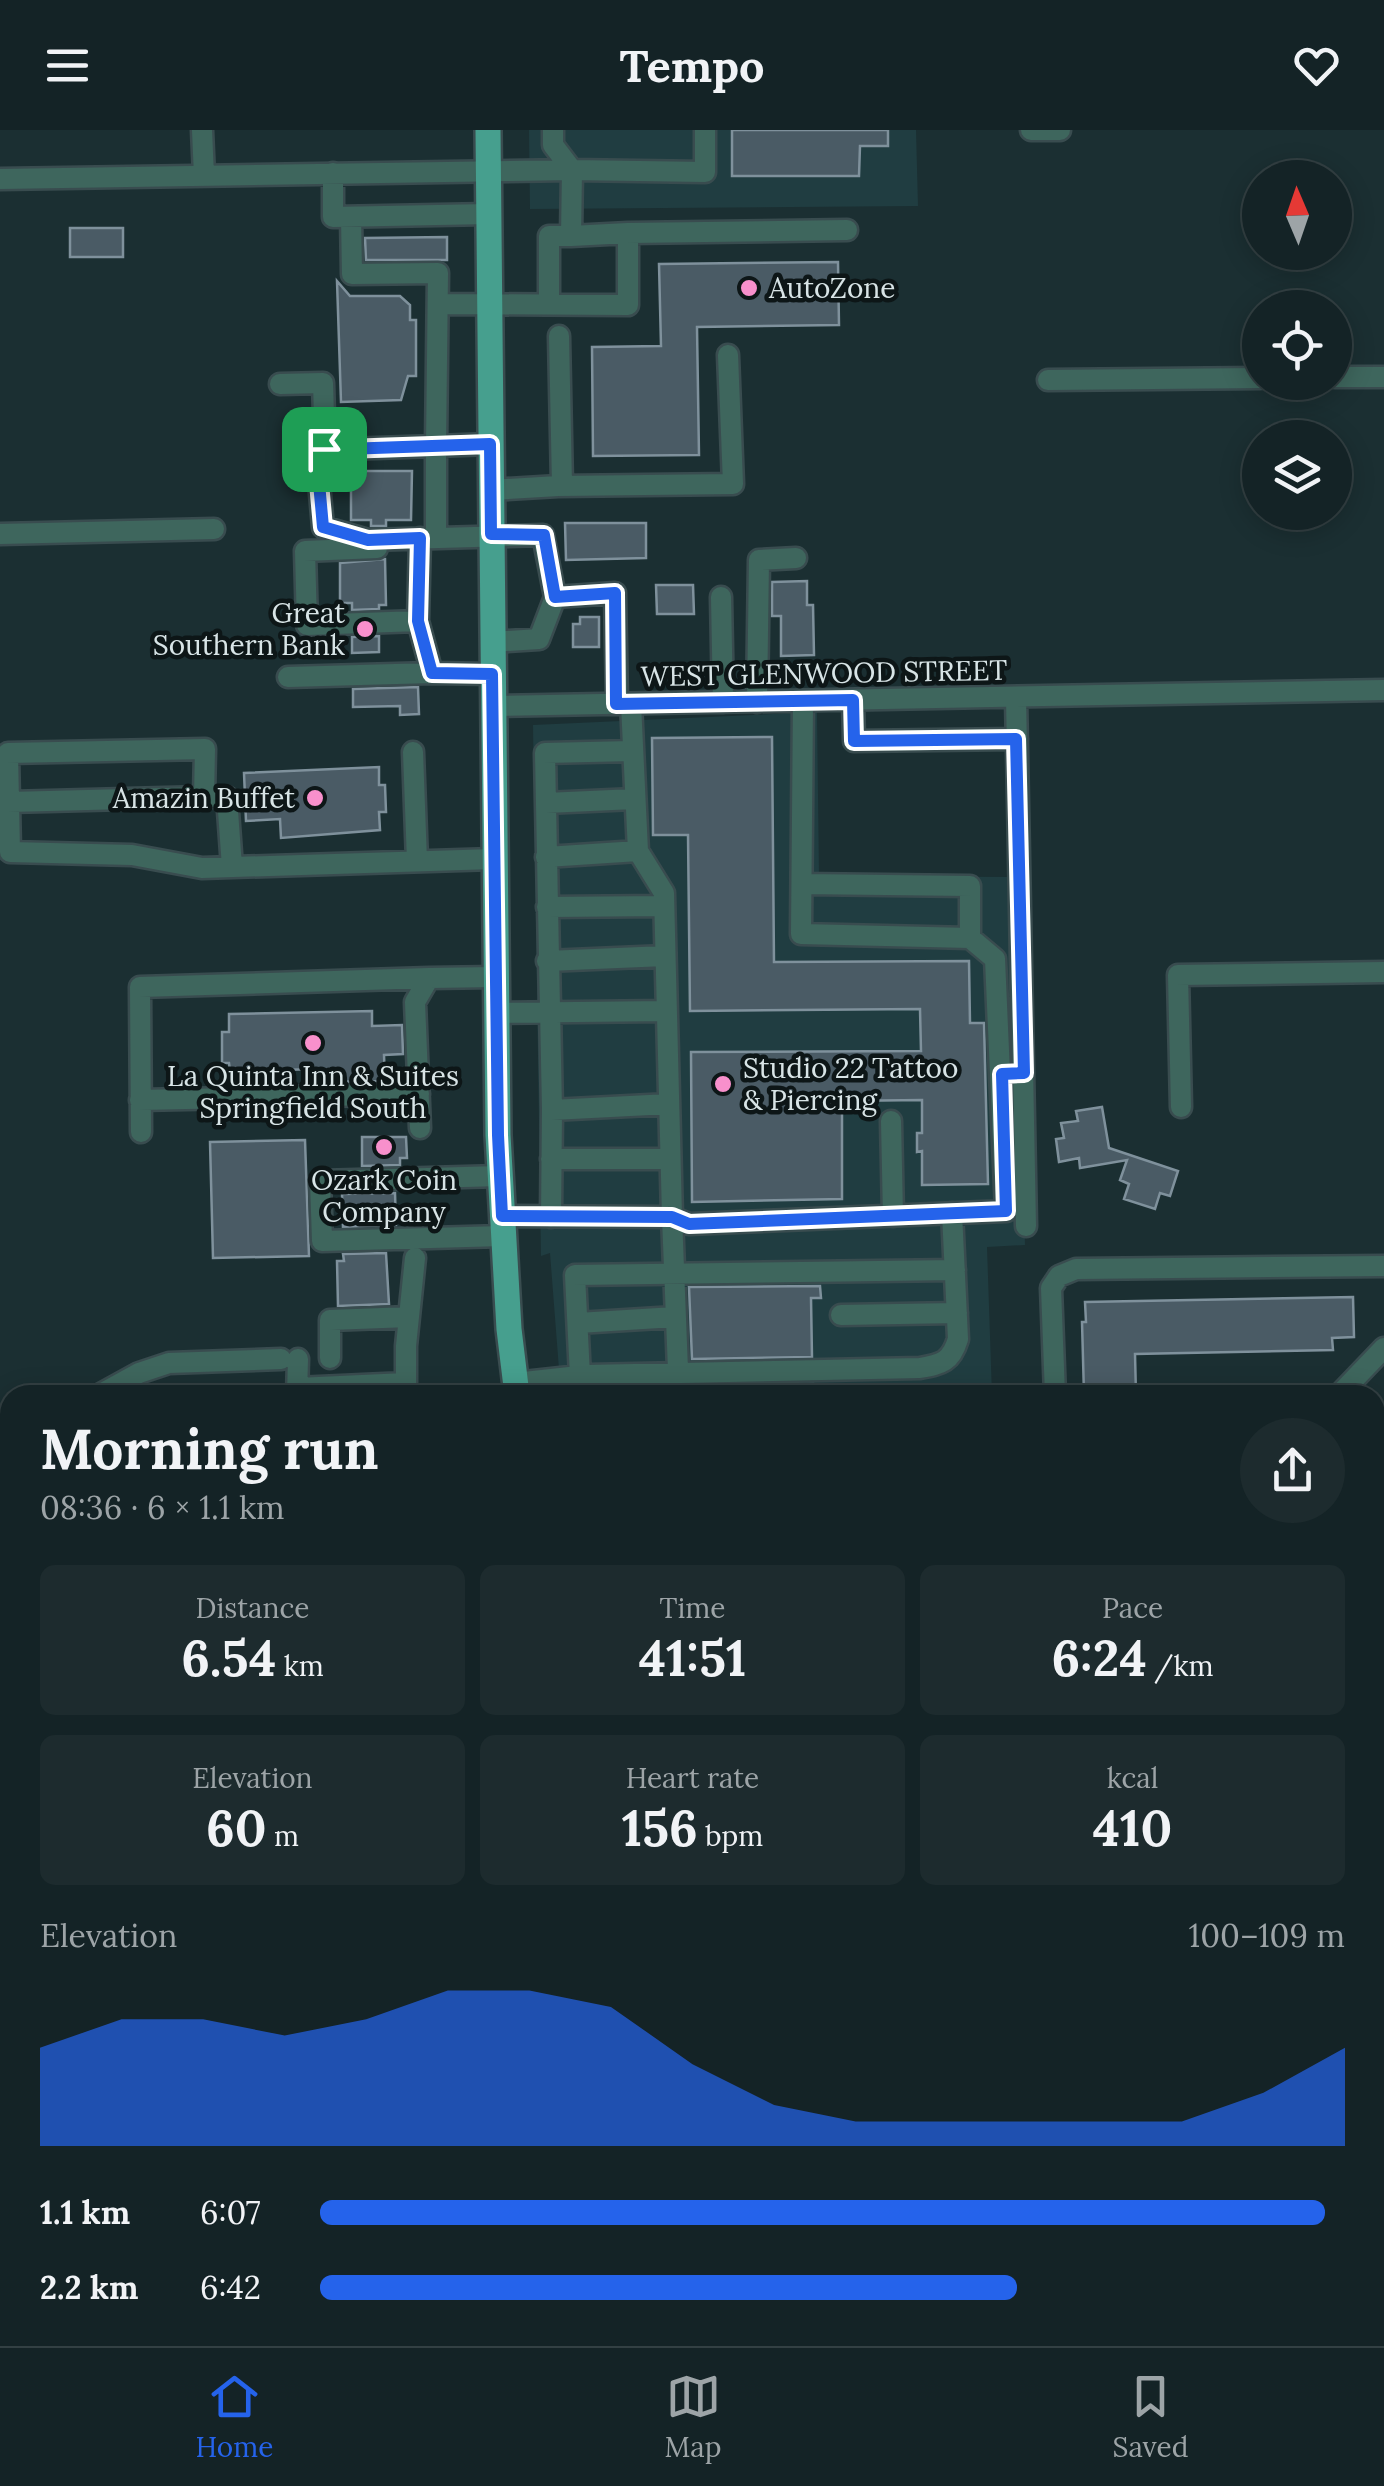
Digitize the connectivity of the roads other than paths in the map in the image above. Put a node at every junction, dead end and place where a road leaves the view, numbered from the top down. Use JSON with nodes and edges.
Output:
{"nodes":[{"id":1,"x":202,"y":130,"type":"edge"},
{"id":2,"x":488,"y":130,"type":"edge"},
{"id":3,"x":553,"y":130,"type":"edge"},
{"id":4,"x":704,"y":130,"type":"edge"},
{"id":5,"x":1030,"y":130,"type":"edge"},
{"id":6,"x":1060,"y":130,"type":"edge"},
{"id":7,"x":489,"y":170,"type":"junction"},
{"id":8,"x":572,"y":170,"type":"junction"},
{"id":9,"x":334,"y":173,"type":"junction"},
{"id":10,"x":204,"y":176,"type":"junction"},
{"id":11,"x":0,"y":179,"type":"edge"},
{"id":12,"x":489,"y":214,"type":"junction"},
{"id":13,"x":351,"y":217,"type":"junction"},
{"id":14,"x":847,"y":230,"type":"dead end"},
{"id":15,"x":628,"y":233,"type":"junction"},
{"id":16,"x":571,"y":236,"type":"junction"},
{"id":17,"x":549,"y":303,"type":"junction"},
{"id":18,"x":438,"y":304,"type":"junction"},
{"id":19,"x":490,"y":304,"type":"junction"},
{"id":20,"x":560,"y":336,"type":"dead end"},
{"id":21,"x":728,"y":355,"type":"dead end"},
{"id":22,"x":1384,"y":377,"type":"edge"},
{"id":23,"x":1242,"y":378,"type":"edge"},
{"id":24,"x":1352,"y":378,"type":"edge"},
{"id":25,"x":1048,"y":380,"type":"dead end"},
{"id":26,"x":280,"y":384,"type":"dead end"},
{"id":27,"x":490,"y":444,"type":"junction"},
{"id":28,"x":436,"y":446,"type":"junction"},
{"id":29,"x":324,"y":449,"type":"junction"},
{"id":30,"x":562,"y":486,"type":"junction"},
{"id":31,"x":491,"y":490,"type":"junction"},
{"id":32,"x":214,"y":529,"type":"dead end"},
{"id":33,"x":0,"y":534,"type":"edge"},
{"id":34,"x":491,"y":534,"type":"junction"},
{"id":35,"x":419,"y":538,"type":"junction"},
{"id":36,"x":796,"y":558,"type":"dead end"},
{"id":37,"x":555,"y":597,"type":"junction"},
{"id":38,"x":721,"y":597,"type":"dead end"},
{"id":39,"x":418,"y":621,"type":"junction"},
{"id":40,"x":492,"y":642,"type":"junction"},
{"id":41,"x":432,"y":673,"type":"junction"},
{"id":42,"x":492,"y":674,"type":"junction"},
{"id":43,"x":288,"y":677,"type":"dead end"},
{"id":44,"x":1384,"y":690,"type":"edge"},
{"id":45,"x":1016,"y":697,"type":"junction"},
{"id":46,"x":853,"y":700,"type":"junction"},
{"id":47,"x":803,"y":701,"type":"junction"},
{"id":48,"x":723,"y":702,"type":"junction"},
{"id":49,"x":757,"y":702,"type":"junction"},
{"id":50,"x":624,"y":704,"type":"junction"},
{"id":51,"x":492,"y":706,"type":"junction"},
{"id":52,"x":1016,"y":739,"type":"junction"},
{"id":53,"x":632,"y":751,"type":"junction"},
{"id":54,"x":412,"y":752,"type":"dead end"},
{"id":55,"x":204,"y":797,"type":"junction"},
{"id":56,"x":634,"y":800,"type":"junction"},
{"id":57,"x":9,"y":802,"type":"junction"},
{"id":58,"x":546,"y":803,"type":"junction"},
{"id":59,"x":638,"y":850,"type":"junction"},
{"id":60,"x":546,"y":857,"type":"junction"},
{"id":61,"x":494,"y":859,"type":"junction"},
{"id":62,"x":417,"y":861,"type":"junction"},
{"id":63,"x":232,"y":867,"type":"junction"},
{"id":64,"x":802,"y":884,"type":"junction"},
{"id":65,"x":664,"y":906,"type":"junction"},
{"id":66,"x":547,"y":907,"type":"junction"},
{"id":67,"x":970,"y":938,"type":"junction"},
{"id":68,"x":666,"y":956,"type":"junction"},
{"id":69,"x":547,"y":961,"type":"junction"},
{"id":70,"x":1384,"y":972,"type":"edge"},
{"id":71,"x":496,"y":976,"type":"junction"},
{"id":72,"x":429,"y":978,"type":"junction"},
{"id":73,"x":667,"y":1010,"type":"junction"},
{"id":74,"x":548,"y":1012,"type":"junction"},
{"id":75,"x":496,"y":1013,"type":"junction"},
{"id":76,"x":1024,"y":1073,"type":"junction"},
{"id":77,"x":1002,"y":1074,"type":"junction"},
{"id":78,"x":419,"y":1094,"type":"junction"},
{"id":79,"x":140,"y":1100,"type":"junction"},
{"id":80,"x":669,"y":1104,"type":"junction"},
{"id":81,"x":1181,"y":1107,"type":"dead end"},
{"id":82,"x":552,"y":1110,"type":"junction"},
{"id":83,"x":891,"y":1122,"type":"dead end"},
{"id":84,"x":420,"y":1128,"type":"dead end"},
{"id":85,"x":140,"y":1132,"type":"dead end"},
{"id":86,"x":670,"y":1159,"type":"junction"},
{"id":87,"x":551,"y":1160,"type":"junction"},
{"id":88,"x":500,"y":1176,"type":"junction"},
{"id":89,"x":952,"y":1213,"type":"junction"},
{"id":90,"x":550,"y":1216,"type":"junction"},
{"id":91,"x":893,"y":1216,"type":"junction"},
{"id":92,"x":672,"y":1217,"type":"junction"},
{"id":93,"x":503,"y":1226,"type":"junction"},
{"id":94,"x":1026,"y":1226,"type":"dead end"},
{"id":95,"x":414,"y":1258,"type":"dead end"},
{"id":96,"x":1384,"y":1266,"type":"edge"},
{"id":97,"x":955,"y":1270,"type":"junction"},
{"id":98,"x":673,"y":1274,"type":"junction"},
{"id":99,"x":957,"y":1313,"type":"junction"},
{"id":100,"x":842,"y":1315,"type":"dead end"},
{"id":101,"x":408,"y":1316,"type":"junction"},
{"id":102,"x":675,"y":1317,"type":"junction"},
{"id":103,"x":578,"y":1323,"type":"junction"},
{"id":104,"x":1384,"y":1348,"type":"edge"},
{"id":105,"x":330,"y":1358,"type":"dead end"},
{"id":106,"x":678,"y":1384,"type":"edge"},
{"id":107,"x":118,"y":1385,"type":"edge"},
{"id":108,"x":296,"y":1385,"type":"edge"},
{"id":109,"x":410,"y":1385,"type":"edge"},
{"id":110,"x":516,"y":1385,"type":"edge"},
{"id":111,"x":583,"y":1385,"type":"edge"},
{"id":112,"x":630,"y":1385,"type":"edge"},
{"id":113,"x":1055,"y":1385,"type":"edge"},
{"id":114,"x":1349,"y":1385,"type":"edge"}],
"edges":[{"from":1,"to":10,"type":"street"},
{"from":2,"to":7,"type":"main road"},
{"from":3,"to":8,"type":"street"},
{"from":4,"to":8,"type":"street"},
{"from":5,"to":6,"type":"street"},
{"from":7,"to":8,"type":"street"},
{"from":7,"to":9,"type":"street"},
{"from":7,"to":12,"type":"main road"},
{"from":8,"to":16,"type":"street"},
{"from":9,"to":10,"type":"street"},
{"from":9,"to":13,"type":"street"},
{"from":10,"to":11,"type":"street"},
{"from":12,"to":13,"type":"street"},
{"from":12,"to":19,"type":"main road"},
{"from":13,"to":18,"type":"street"},
{"from":14,"to":15,"type":"street"},
{"from":15,"to":16,"type":"street"},
{"from":15,"to":17,"type":"street"},
{"from":16,"to":17,"type":"street"},
{"from":17,"to":19,"type":"street"},
{"from":18,"to":19,"type":"street"},
{"from":18,"to":28,"type":"street"},
{"from":19,"to":27,"type":"main road"},
{"from":20,"to":30,"type":"street"},
{"from":21,"to":30,"type":"street"},
{"from":22,"to":24,"type":"street"},
{"from":23,"to":25,"type":"street"},
{"from":26,"to":29,"type":"street"},
{"from":27,"to":28,"type":"street"},
{"from":27,"to":31,"type":"main road"},
{"from":28,"to":29,"type":"street"},
{"from":28,"to":35,"type":"street"},
{"from":29,"to":35,"type":"street"},
{"from":30,"to":31,"type":"street"},
{"from":31,"to":34,"type":"main road"},
{"from":32,"to":33,"type":"street"},
{"from":34,"to":35,"type":"street"},
{"from":34,"to":37,"type":"street"},
{"from":34,"to":40,"type":"main road"},
{"from":35,"to":39,"type":"street"},
{"from":35,"to":39,"type":"street"},
{"from":36,"to":49,"type":"street"},
{"from":37,"to":40,"type":"street"},
{"from":37,"to":50,"type":"street"},
{"from":38,"to":48,"type":"street"},
{"from":39,"to":41,"type":"street"},
{"from":40,"to":42,"type":"main road"},
{"from":41,"to":42,"type":"street"},
{"from":41,"to":43,"type":"street"},
{"from":42,"to":51,"type":"main road"},
{"from":44,"to":45,"type":"street","name":"WEST GLENWOOD STREET"},
{"from":45,"to":46,"type":"street","name":"WEST GLENWOOD STREET"},
{"from":45,"to":52,"type":"street"},
{"from":46,"to":47,"type":"street","name":"WEST GLENWOOD STREET"},
{"from":46,"to":52,"type":"street"},
{"from":47,"to":49,"type":"street","name":"WEST GLENWOOD STREET"},
{"from":47,"to":64,"type":"street"},
{"from":48,"to":49,"type":"street","name":"WEST GLENWOOD STREET"},
{"from":48,"to":50,"type":"street","name":"WEST GLENWOOD STREET"},
{"from":50,"to":51,"type":"street","name":"WEST GLENWOOD STREET"},
{"from":50,"to":53,"type":"street"},
{"from":51,"to":61,"type":"main road"},
{"from":52,"to":76,"type":"street"},
{"from":53,"to":56,"type":"street"},
{"from":53,"to":58,"type":"street"},
{"from":54,"to":62,"type":"street"},
{"from":55,"to":57,"type":"street"},
{"from":55,"to":57,"type":"street"},
{"from":55,"to":63,"type":"street"},
{"from":56,"to":58,"type":"street"},
{"from":56,"to":59,"type":"street"},
{"from":57,"to":63,"type":"street"},
{"from":58,"to":60,"type":"street"},
{"from":59,"to":60,"type":"street"},
{"from":59,"to":65,"type":"street"},
{"from":60,"to":66,"type":"street"},
{"from":61,"to":62,"type":"street"},
{"from":61,"to":71,"type":"main road"},
{"from":62,"to":63,"type":"street"},
{"from":64,"to":67,"type":"street"},
{"from":64,"to":67,"type":"street"},
{"from":65,"to":66,"type":"street"},
{"from":65,"to":68,"type":"street"},
{"from":66,"to":69,"type":"street"},
{"from":67,"to":77,"type":"street"},
{"from":68,"to":69,"type":"street"},
{"from":68,"to":73,"type":"street"},
{"from":69,"to":74,"type":"street"},
{"from":70,"to":81,"type":"street"},
{"from":71,"to":72,"type":"street"},
{"from":71,"to":75,"type":"main road"},
{"from":72,"to":78,"type":"street"},
{"from":72,"to":79,"type":"street"},
{"from":73,"to":74,"type":"street"},
{"from":73,"to":80,"type":"street"},
{"from":74,"to":75,"type":"street"},
{"from":74,"to":82,"type":"street"},
{"from":75,"to":88,"type":"main road"},
{"from":76,"to":77,"type":"street"},
{"from":76,"to":94,"type":"street"},
{"from":77,"to":89,"type":"street"},
{"from":78,"to":79,"type":"street"},
{"from":78,"to":84,"type":"street"},
{"from":79,"to":85,"type":"street"},
{"from":80,"to":82,"type":"street"},
{"from":80,"to":86,"type":"street"},
{"from":82,"to":87,"type":"street"},
{"from":83,"to":91,"type":"street"},
{"from":86,"to":87,"type":"street"},
{"from":86,"to":92,"type":"street"},
{"from":87,"to":90,"type":"street"},
{"from":88,"to":93,"type":"main road"},
{"from":88,"to":93,"type":"street"},
{"from":89,"to":91,"type":"street"},
{"from":89,"to":97,"type":"street"},
{"from":90,"to":92,"type":"street"},
{"from":90,"to":93,"type":"street"},
{"from":91,"to":92,"type":"street"},
{"from":92,"to":98,"type":"street"},
{"from":93,"to":110,"type":"main road"},
{"from":95,"to":101,"type":"street"},
{"from":96,"to":113,"type":"street"},
{"from":97,"to":98,"type":"street"},
{"from":97,"to":99,"type":"street"},
{"from":98,"to":102,"type":"street"},
{"from":98,"to":103,"type":"street"},
{"from":99,"to":100,"type":"street"},
{"from":99,"to":106,"type":"street"},
{"from":101,"to":105,"type":"street"},
{"from":101,"to":109,"type":"street"},
{"from":102,"to":103,"type":"street"},
{"from":102,"to":106,"type":"street"},
{"from":103,"to":111,"type":"street"},
{"from":104,"to":114,"type":"street"},
{"from":106,"to":112,"type":"street"},
{"from":107,"to":108,"type":"street"}]}
